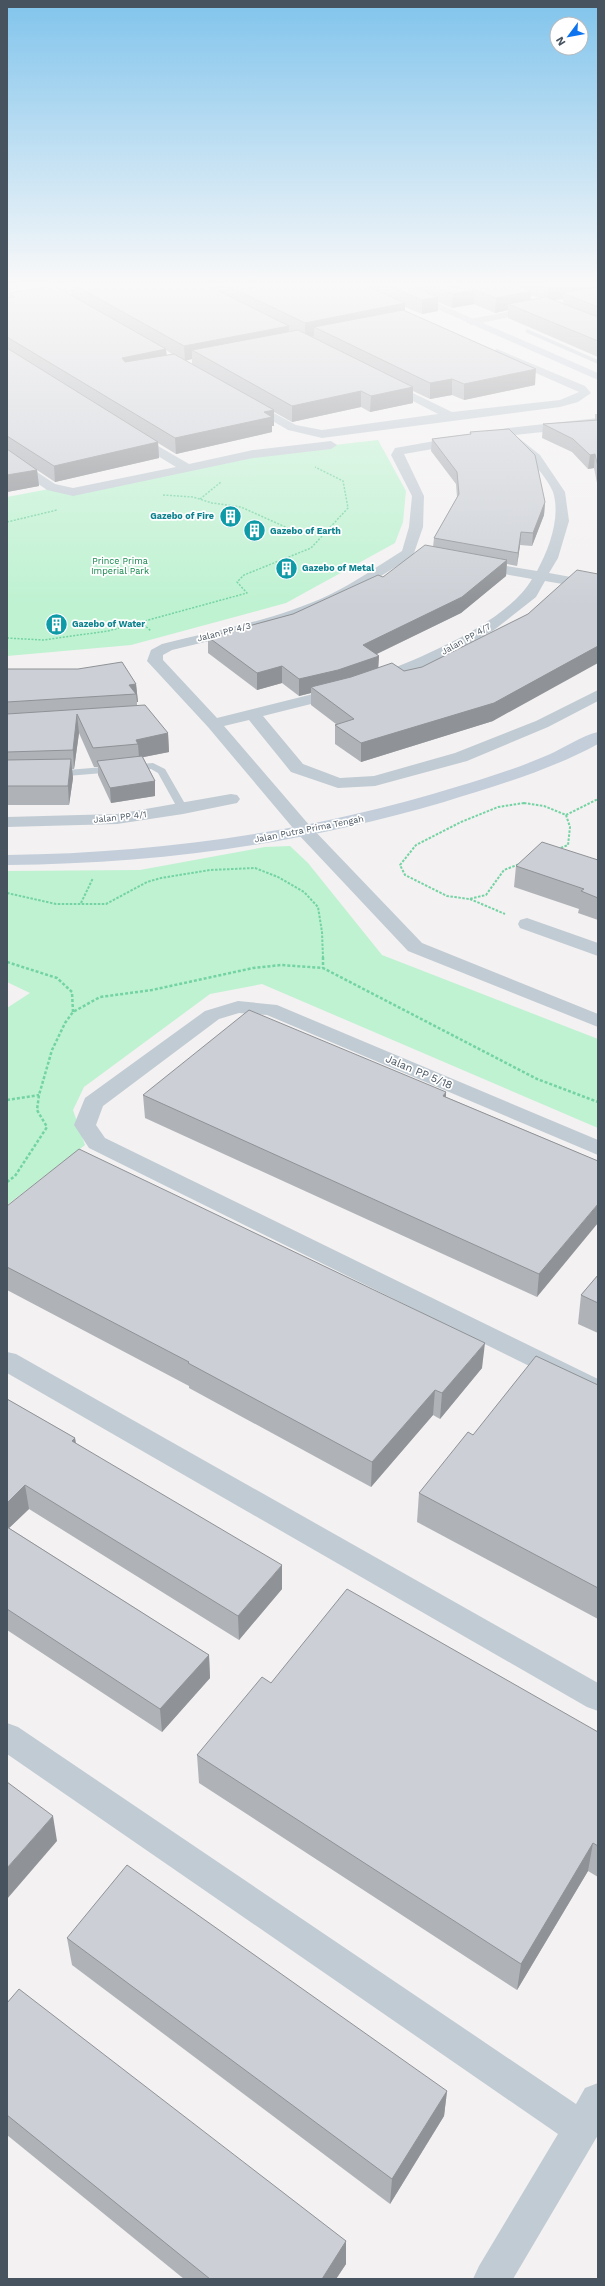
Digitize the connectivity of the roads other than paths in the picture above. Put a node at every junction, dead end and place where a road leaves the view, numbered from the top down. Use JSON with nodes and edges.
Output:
{"nodes":[{"id":1,"x":406,"y":393,"type":"edge"},
{"id":2,"x":584,"y":393,"type":"edge"},
{"id":3,"x":241,"y":399,"type":"edge"},
{"id":4,"x":582,"y":409,"type":"dead end"},
{"id":5,"x":451,"y":415,"type":"junction"},
{"id":6,"x":598,"y":422,"type":"edge"},
{"id":7,"x":121,"y":428,"type":"edge"},
{"id":8,"x":508,"y":432,"type":"junction"},
{"id":9,"x":344,"y":444,"type":"dead end"},
{"id":10,"x":7,"y":456,"type":"edge"},
{"id":11,"x":185,"y":468,"type":"junction"},
{"id":12,"x":408,"y":552,"type":"junction"},
{"id":13,"x":424,"y":555,"type":"edge"},
{"id":14,"x":463,"y":562,"type":"edge"},
{"id":15,"x":541,"y":576,"type":"junction"},
{"id":16,"x":598,"y":586,"type":"edge"},
{"id":17,"x":598,"y":695,"type":"edge"},
{"id":18,"x":253,"y":714,"type":"junction"},
{"id":19,"x":214,"y":724,"type":"junction"},
{"id":20,"x":598,"y":737,"type":"edge"},
{"id":21,"x":43,"y":774,"type":"edge"},
{"id":22,"x":231,"y":799,"type":"dead end"},
{"id":23,"x":183,"y":809,"type":"junction"},
{"id":24,"x":7,"y":822,"type":"edge"},
{"id":25,"x":304,"y":830,"type":"junction"},
{"id":26,"x":7,"y":860,"type":"edge"},
{"id":27,"x":527,"y":924,"type":"road end"},
{"id":28,"x":598,"y":950,"type":"edge"},
{"id":29,"x":598,"y":1022,"type":"edge"},
{"id":30,"x":598,"y":1148,"type":"edge"},
{"id":31,"x":7,"y":1362,"type":"edge"},
{"id":32,"x":598,"y":1390,"type":"edge"},
{"id":33,"x":598,"y":1698,"type":"edge"},
{"id":34,"x":7,"y":1737,"type":"edge"},
{"id":35,"x":590,"y":2115,"type":"edge"},
{"id":36,"x":492,"y":2279,"type":"edge"}],
"edges":[{"from":1,"to":5,"type":"street"},
{"from":2,"to":5,"type":"street"},
{"from":3,"to":5,"type":"street"},
{"from":4,"to":5,"type":"street"},
{"from":6,"to":8,"type":"street"},
{"from":7,"to":11,"type":"street"},
{"from":8,"to":12,"type":"street"},
{"from":8,"to":15,"type":"street","name":"Jalan PP 4/7"},
{"from":9,"to":11,"type":"street"},
{"from":10,"to":11,"type":"street"},
{"from":12,"to":13,"type":"street"},
{"from":12,"to":19,"type":"street","name":"Jalan PP 4/3"},
{"from":14,"to":15,"type":"street"},
{"from":15,"to":16,"type":"street"},
{"from":15,"to":18,"type":"street","name":"Jalan PP 4/7"},
{"from":17,"to":18,"type":"street"},
{"from":18,"to":19,"type":"street","name":"Jalan PP 4/7"},
{"from":19,"to":25,"type":"street"},
{"from":20,"to":25,"type":"street","name":"Jalan Putra Prima Tengah"},
{"from":21,"to":23,"type":"lane"},
{"from":22,"to":23,"type":"street","name":"Jalan PP 4/1"},
{"from":23,"to":24,"type":"street","name":"Jalan PP 4/1"},
{"from":25,"to":26,"type":"street","name":"Jalan Putra Prima Tengah"},
{"from":25,"to":29,"type":"street"},
{"from":27,"to":28,"type":"street"},
{"from":30,"to":32,"type":"street","name":"Jalan PP 5/18"},
{"from":31,"to":33,"type":"street"},
{"from":34,"to":35,"type":"street"},
{"from":35,"to":36,"type":"street"}]}
